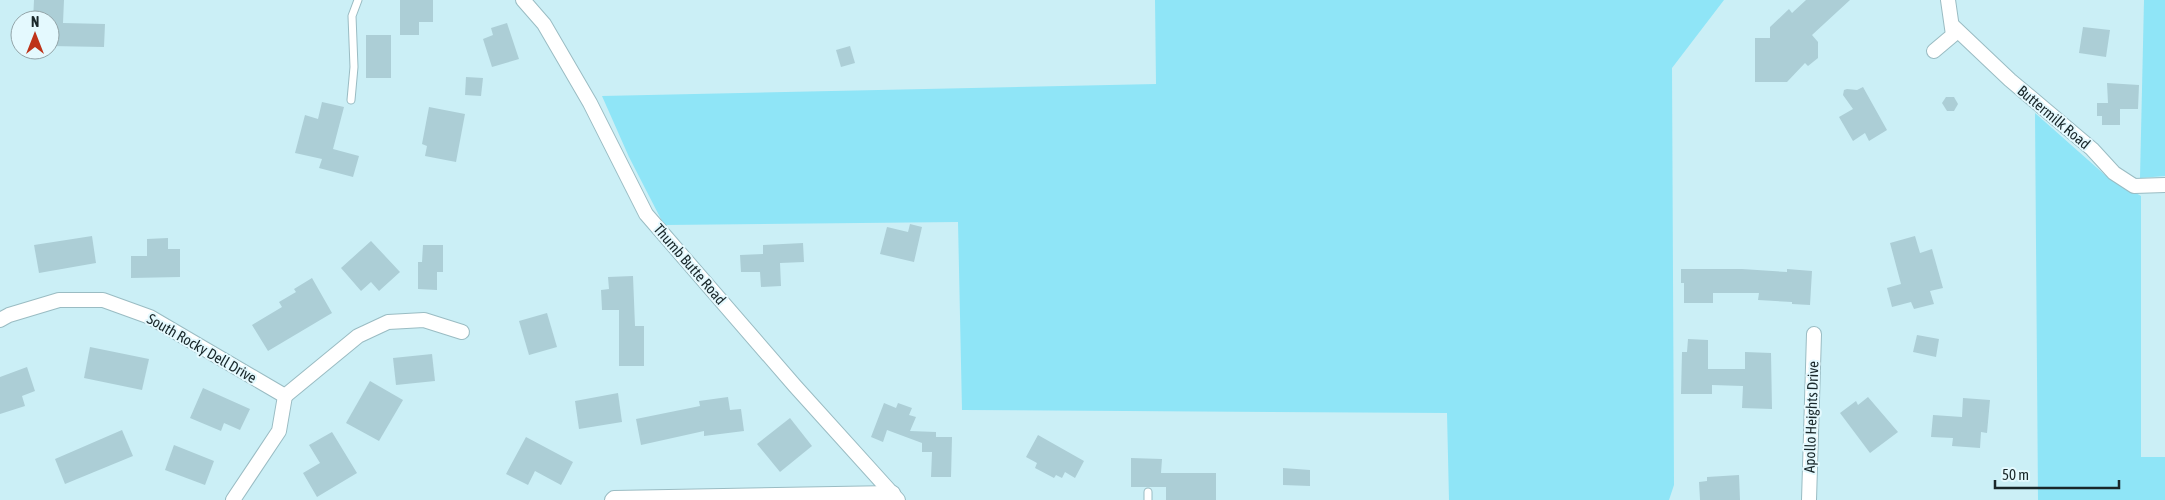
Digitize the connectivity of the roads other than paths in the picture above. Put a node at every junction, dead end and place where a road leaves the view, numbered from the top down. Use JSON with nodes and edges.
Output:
{"nodes":[{"id":1,"x":358,"y":0,"type":"edge"},
{"id":2,"x":523,"y":0,"type":"edge"},
{"id":3,"x":1948,"y":0,"type":"edge"},
{"id":4,"x":1952,"y":25,"type":"junction"},
{"id":5,"x":1934,"y":50,"type":"dead end"},
{"id":6,"x":351,"y":100,"type":"dead end"},
{"id":7,"x":2165,"y":185,"type":"edge"},
{"id":8,"x":0,"y":320,"type":"edge"},
{"id":9,"x":462,"y":332,"type":"dead end"},
{"id":10,"x":1814,"y":334,"type":"dead end"},
{"id":11,"x":285,"y":396,"type":"junction"},
{"id":12,"x":895,"y":497,"type":"edge"},
{"id":13,"x":233,"y":500,"type":"edge"},
{"id":14,"x":612,"y":500,"type":"edge"},
{"id":15,"x":1809,"y":500,"type":"edge"}],
"edges":[{"from":1,"to":6,"type":"lane"},
{"from":2,"to":12,"type":"street","name":"Thumb Butte Road"},
{"from":3,"to":4,"type":"street"},
{"from":4,"to":5,"type":"street"},
{"from":4,"to":7,"type":"street","name":"Buttermilk Road"},
{"from":8,"to":11,"type":"street","name":"South Rocky Dell Drive"},
{"from":9,"to":11,"type":"street"},
{"from":10,"to":15,"type":"street","name":"Apollo Heights Drive"},
{"from":11,"to":13,"type":"street"},
{"from":12,"to":14,"type":"street"}]}
